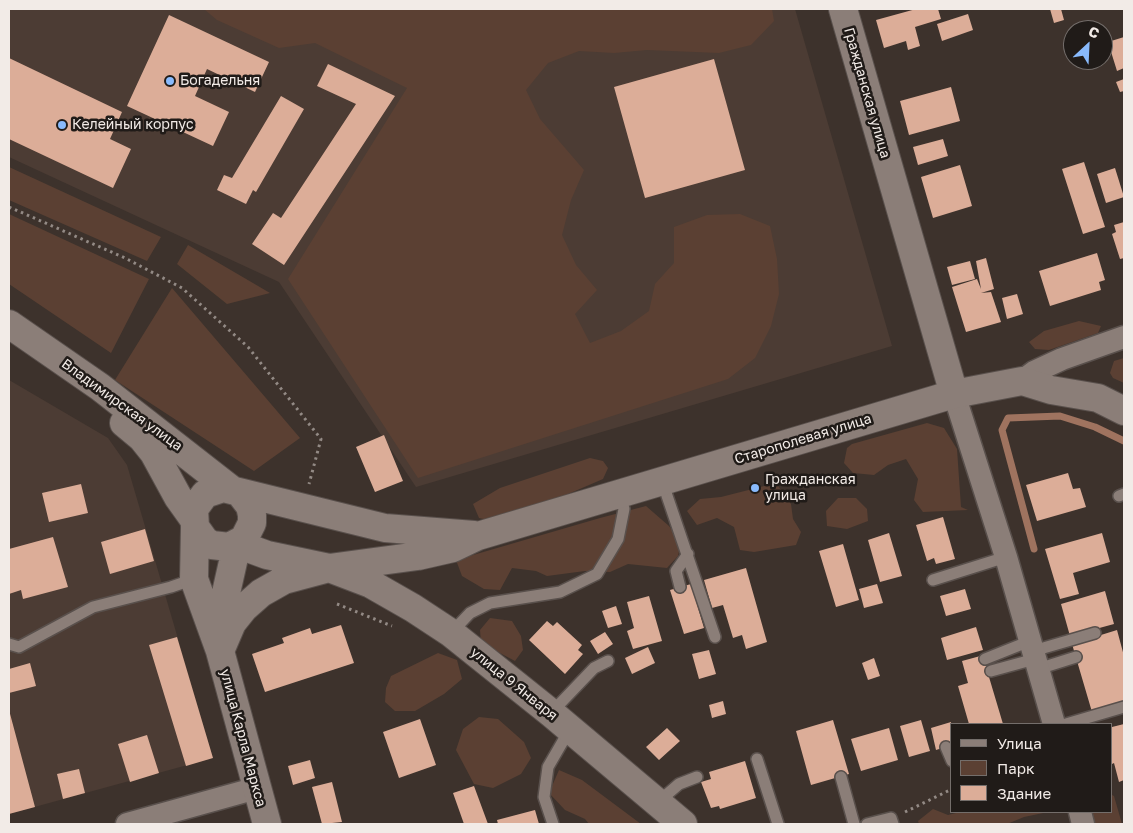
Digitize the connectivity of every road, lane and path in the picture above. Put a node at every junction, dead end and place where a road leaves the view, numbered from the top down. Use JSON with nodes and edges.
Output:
{"nodes":[{"id":1,"x":843,"y":9,"type":"edge"},
{"id":2,"x":9,"y":207,"type":"edge"},
{"id":3,"x":9,"y":324,"type":"edge"},
{"id":4,"x":1124,"y":337,"type":"edge"},
{"id":5,"x":9,"y":339,"type":"edge"},
{"id":6,"x":1022,"y":381,"type":"junction"},
{"id":7,"x":954,"y":394,"type":"junction"},
{"id":8,"x":1124,"y":411,"type":"edge"},
{"id":9,"x":662,"y":481,"type":"junction"},
{"id":10,"x":309,"y":484,"type":"dead end"},
{"id":11,"x":236,"y":491,"type":"junction"},
{"id":12,"x":620,"y":494,"type":"junction"},
{"id":13,"x":194,"y":523,"type":"junction"},
{"id":14,"x":478,"y":536,"type":"junction"},
{"id":15,"x":237,"y":544,"type":"junction"},
{"id":16,"x":688,"y":554,"type":"junction"},
{"id":17,"x":1006,"y":556,"type":"junction"},
{"id":18,"x":329,"y":568,"type":"junction"},
{"id":19,"x":194,"y":579,"type":"junction"},
{"id":20,"x":934,"y":580,"type":"dead end"},
{"id":21,"x":680,"y":587,"type":"dead end"},
{"id":22,"x":337,"y":604,"type":"dead end"},
{"id":23,"x":398,"y":629,"type":"dead end"},
{"id":24,"x":451,"y":633,"type":"junction"},
{"id":25,"x":1095,"y":633,"type":"dead end"},
{"id":26,"x":714,"y":637,"type":"dead end"},
{"id":27,"x":9,"y":644,"type":"edge"},
{"id":28,"x":220,"y":651,"type":"junction"},
{"id":29,"x":1034,"y":655,"type":"junction"},
{"id":30,"x":1076,"y":657,"type":"dead end"},
{"id":31,"x":985,"y":659,"type":"dead end"},
{"id":32,"x":608,"y":661,"type":"dead end"},
{"id":33,"x":991,"y":670,"type":"dead end"},
{"id":34,"x":1124,"y":707,"type":"edge"},
{"id":35,"x":561,"y":721,"type":"junction"},
{"id":36,"x":1054,"y":723,"type":"edge"},
{"id":37,"x":1069,"y":723,"type":"edge"},
{"id":38,"x":946,"y":747,"type":"dead end"},
{"id":39,"x":950,"y":756,"type":"edge"},
{"id":40,"x":757,"y":759,"type":"dead end"},
{"id":41,"x":697,"y":777,"type":"dead end"},
{"id":42,"x":841,"y":777,"type":"dead end"},
{"id":43,"x":256,"y":788,"type":"junction"},
{"id":44,"x":950,"y":790,"type":"edge"},
{"id":45,"x":657,"y":803,"type":"junction"},
{"id":46,"x":892,"y":821,"type":"edge"},
{"id":47,"x":127,"y":824,"type":"edge"},
{"id":48,"x":267,"y":824,"type":"edge"},
{"id":49,"x":553,"y":824,"type":"edge"},
{"id":50,"x":683,"y":824,"type":"edge"},
{"id":51,"x":778,"y":824,"type":"edge"},
{"id":52,"x":854,"y":824,"type":"edge"},
{"id":53,"x":867,"y":824,"type":"edge"}],
"edges":[{"from":1,"to":7,"type":"street","name":"Гражданская улица"},
{"from":2,"to":10,"type":"path"},
{"from":3,"to":11,"type":"street","name":"Владимирская улица"},
{"from":4,"to":6,"type":"street","name":"Старополевая улица"},
{"from":5,"to":13,"type":"street","name":"Владимирская улица"},
{"from":6,"to":7,"type":"street","name":"Старополевая улица"},
{"from":6,"to":8,"type":"street"},
{"from":7,"to":9,"type":"street","name":"Старополевая улица"},
{"from":7,"to":17,"type":"street","name":"Гражданская улица"},
{"from":9,"to":12,"type":"street","name":"Старополевая улица"},
{"from":9,"to":16,"type":"lane"},
{"from":11,"to":13,"type":"street"},
{"from":11,"to":14,"type":"street"},
{"from":11,"to":15,"type":"street"},
{"from":12,"to":14,"type":"street","name":"Старополевая улица"},
{"from":12,"to":24,"type":"lane"},
{"from":13,"to":15,"type":"street"},
{"from":13,"to":19,"type":"street"},
{"from":14,"to":18,"type":"street"},
{"from":15,"to":18,"type":"street"},
{"from":15,"to":28,"type":"street"},
{"from":16,"to":21,"type":"lane"},
{"from":16,"to":26,"type":"lane"},
{"from":17,"to":20,"type":"lane"},
{"from":17,"to":29,"type":"street","name":"Гражданская улица"},
{"from":18,"to":24,"type":"street","name":"улица 9 Января"},
{"from":18,"to":28,"type":"street"},
{"from":19,"to":27,"type":"lane"},
{"from":19,"to":28,"type":"street"},
{"from":22,"to":23,"type":"path"},
{"from":24,"to":35,"type":"street","name":"улица 9 Января"},
{"from":25,"to":29,"type":"lane"},
{"from":28,"to":43,"type":"street","name":"улица Карла Маркса"},
{"from":29,"to":30,"type":"lane"},
{"from":29,"to":31,"type":"lane"},
{"from":29,"to":33,"type":"lane"},
{"from":29,"to":36,"type":"street","name":"Гражданская улица"},
{"from":32,"to":35,"type":"lane"},
{"from":34,"to":37,"type":"lane"},
{"from":35,"to":45,"type":"street","name":"улица 9 Января"},
{"from":35,"to":49,"type":"lane"},
{"from":38,"to":39,"type":"lane"},
{"from":40,"to":51,"type":"lane"},
{"from":41,"to":45,"type":"lane"},
{"from":42,"to":52,"type":"lane"},
{"from":43,"to":47,"type":"street"},
{"from":43,"to":48,"type":"street","name":"улица Карла Маркса"},
{"from":44,"to":46,"type":"path"},
{"from":45,"to":50,"type":"street","name":"улица 9 Января"},
{"from":46,"to":53,"type":"lane"}]}
